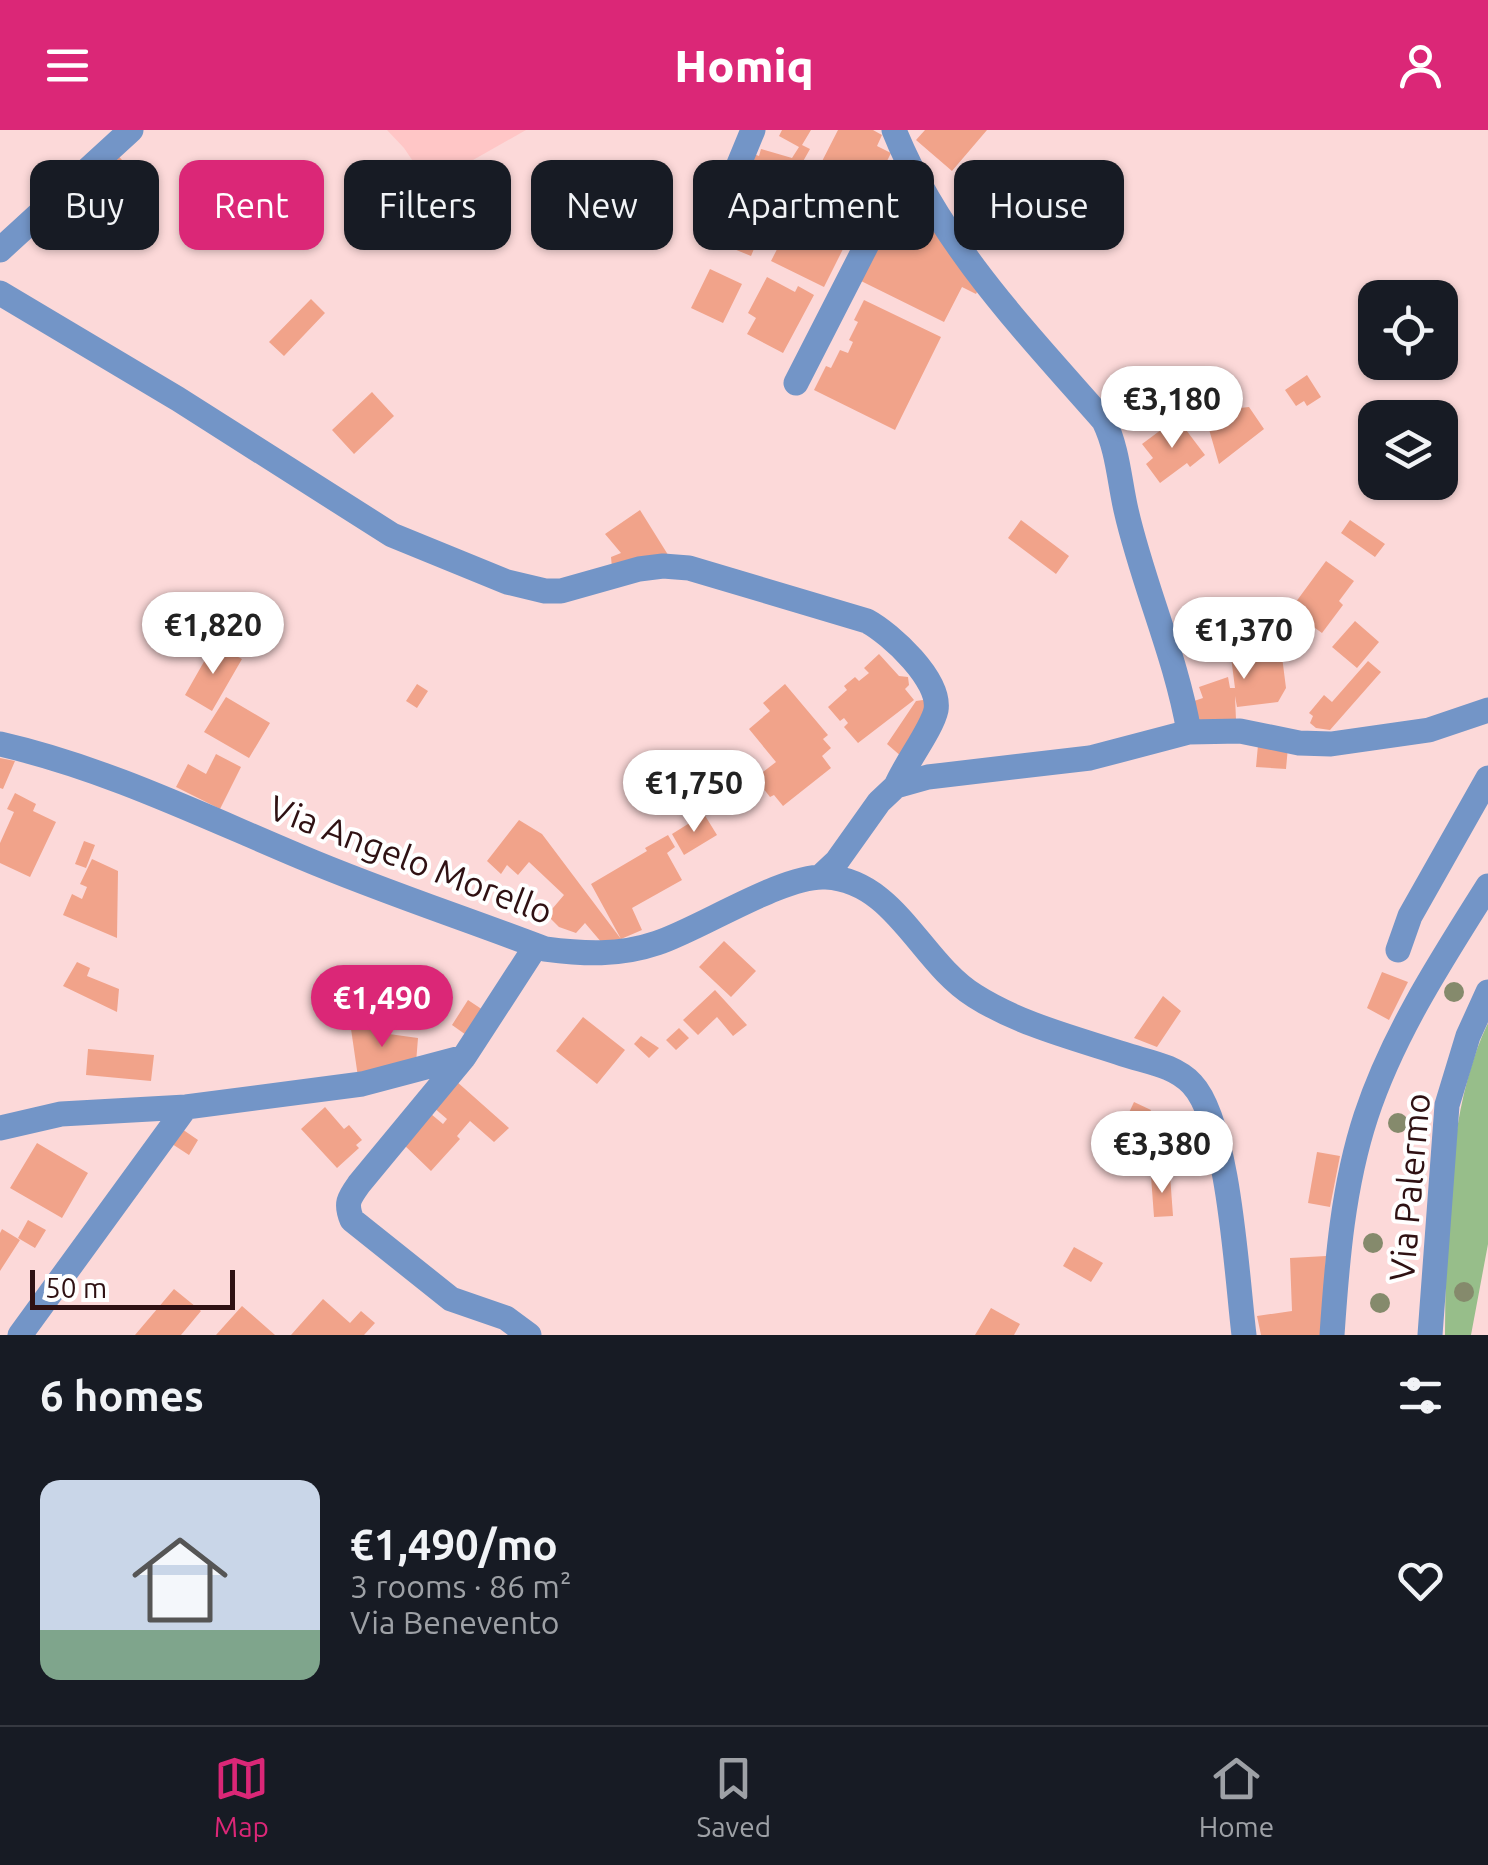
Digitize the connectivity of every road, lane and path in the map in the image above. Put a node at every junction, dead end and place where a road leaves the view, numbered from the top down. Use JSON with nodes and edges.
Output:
{"nodes":[{"id":1,"x":131,"y":130,"type":"edge"},
{"id":2,"x":752,"y":130,"type":"edge"},
{"id":3,"x":894,"y":130,"type":"edge"},
{"id":4,"x":740,"y":160,"type":"edge"},
{"id":5,"x":906,"y":160,"type":"edge"},
{"id":6,"x":934,"y":208,"type":"edge"},
{"id":7,"x":0,"y":250,"type":"edge"},
{"id":8,"x":864,"y":250,"type":"edge"},
{"id":9,"x":0,"y":293,"type":"edge"},
{"id":10,"x":796,"y":382,"type":"dead end"},
{"id":11,"x":1488,"y":710,"type":"edge"},
{"id":12,"x":1189,"y":732,"type":"junction"},
{"id":13,"x":0,"y":744,"type":"edge"},
{"id":14,"x":1488,"y":778,"type":"edge"},
{"id":15,"x":896,"y":786,"type":"junction"},
{"id":16,"x":821,"y":876,"type":"junction"},
{"id":17,"x":1488,"y":886,"type":"edge"},
{"id":18,"x":536,"y":946,"type":"junction"},
{"id":19,"x":1398,"y":950,"type":"dead end"},
{"id":20,"x":1488,"y":992,"type":"edge"},
{"id":21,"x":464,"y":1057,"type":"junction"},
{"id":22,"x":186,"y":1107,"type":"junction"},
{"id":23,"x":0,"y":1128,"type":"edge"},
{"id":24,"x":20,"y":1335,"type":"edge"},
{"id":25,"x":530,"y":1335,"type":"edge"},
{"id":26,"x":1244,"y":1335,"type":"edge"},
{"id":27,"x":1332,"y":1335,"type":"edge"},
{"id":28,"x":1430,"y":1335,"type":"edge"}],
"edges":[{"from":1,"to":7,"type":"street"},
{"from":2,"to":4,"type":"street"},
{"from":3,"to":5,"type":"street"},
{"from":6,"to":12,"type":"street"},
{"from":8,"to":10,"type":"street"},
{"from":9,"to":15,"type":"street"},
{"from":11,"to":12,"type":"street"},
{"from":12,"to":15,"type":"street"},
{"from":13,"to":18,"type":"street","name":"Via Angelo Morello"},
{"from":14,"to":19,"type":"street"},
{"from":15,"to":16,"type":"street"},
{"from":16,"to":18,"type":"street","name":"Via Angelo Morello"},
{"from":16,"to":26,"type":"street"},
{"from":17,"to":27,"type":"street"},
{"from":18,"to":21,"type":"street"},
{"from":20,"to":28,"type":"street","name":"Via Palermo"},
{"from":21,"to":22,"type":"street"},
{"from":21,"to":25,"type":"street"},
{"from":22,"to":23,"type":"street"},
{"from":22,"to":24,"type":"street"}]}
